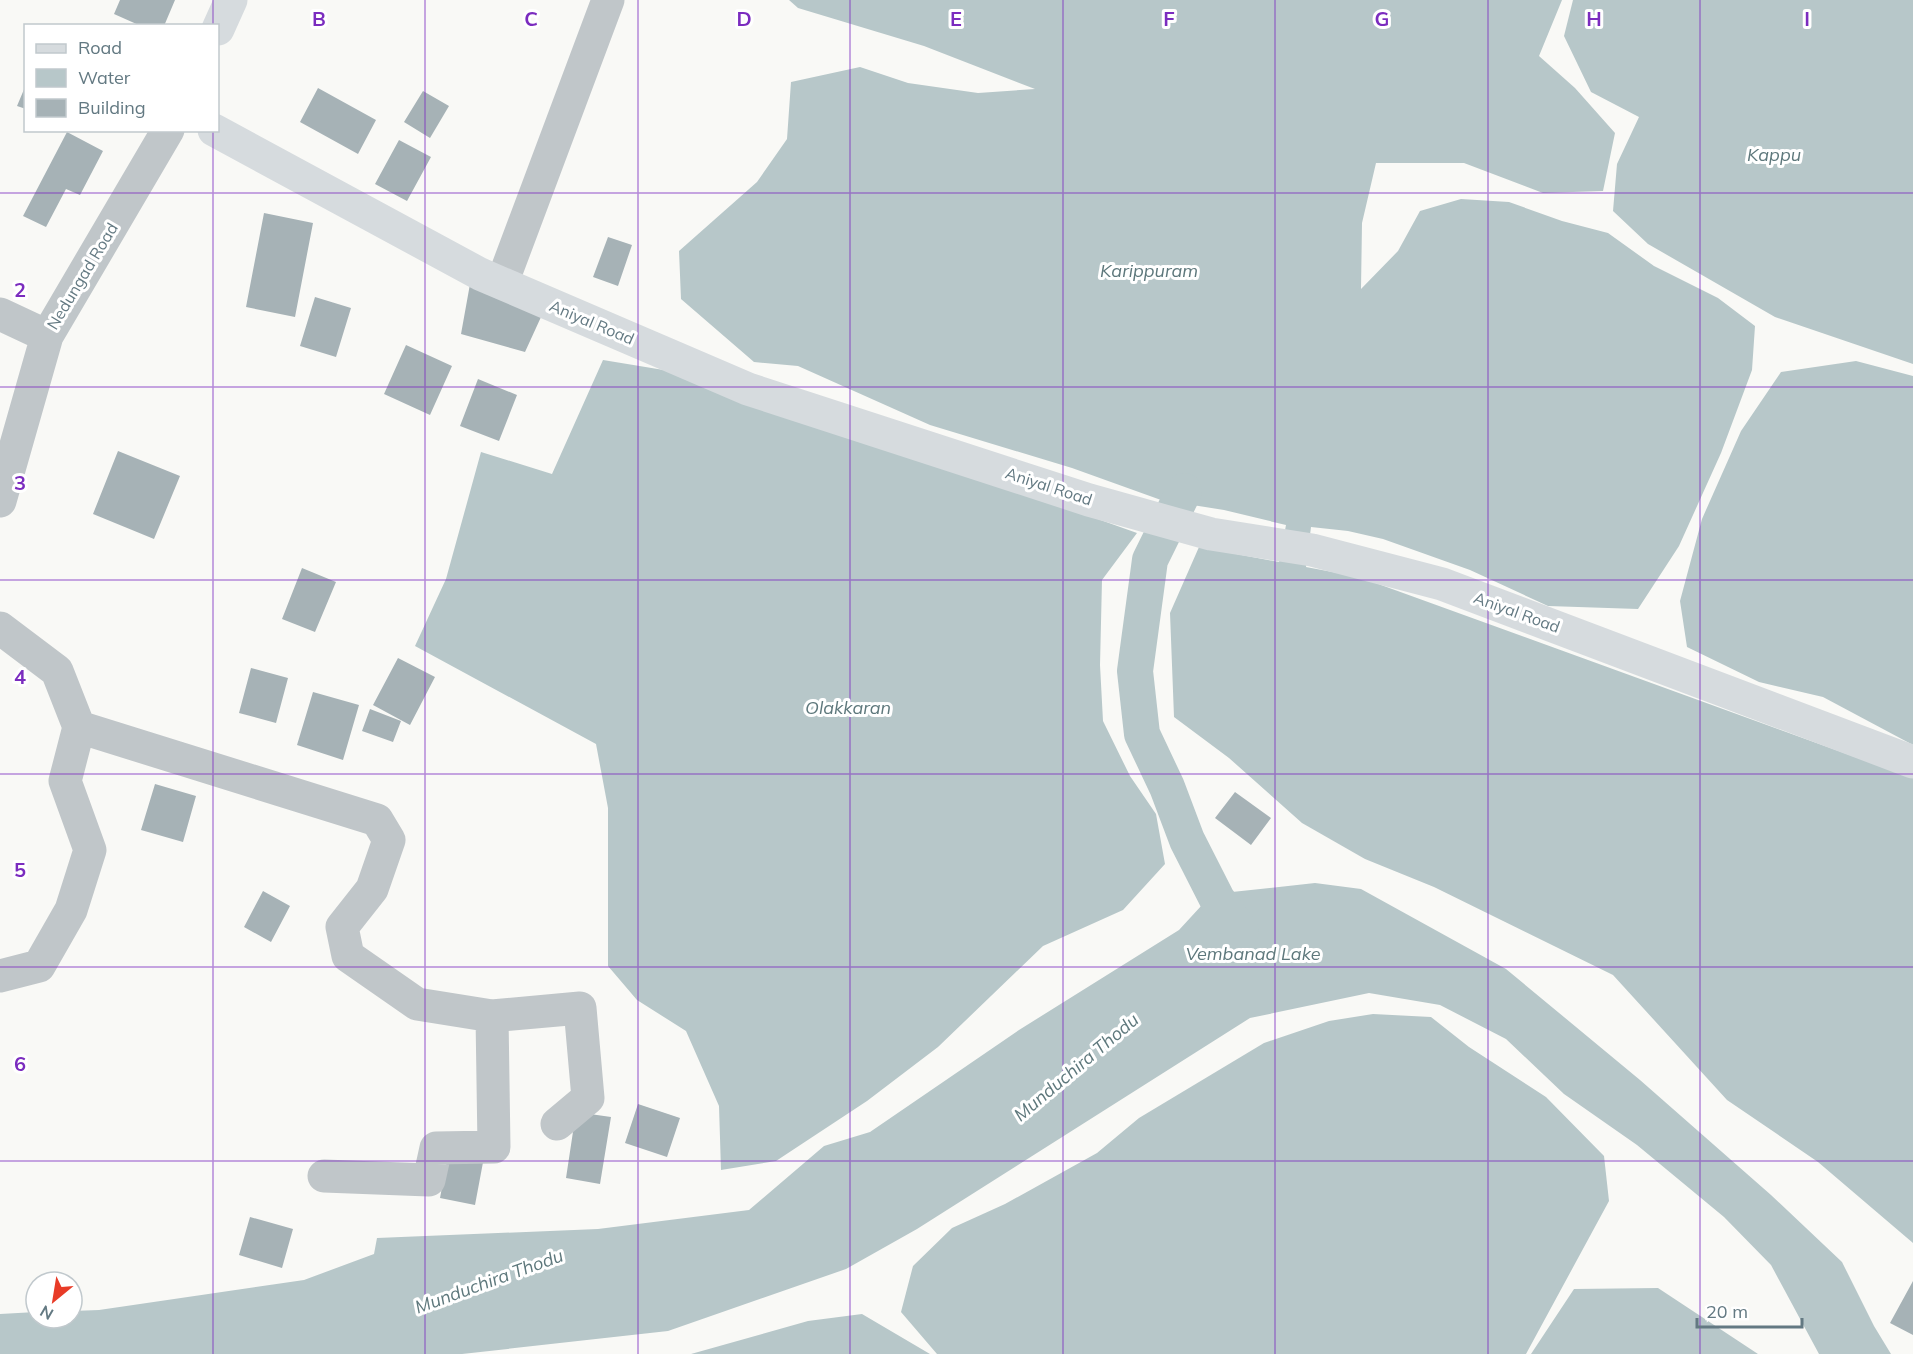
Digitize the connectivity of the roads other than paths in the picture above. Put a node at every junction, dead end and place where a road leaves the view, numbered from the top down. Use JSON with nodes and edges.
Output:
{"nodes":[{"id":1,"x":231,"y":0,"type":"edge"},
{"id":2,"x":608,"y":0,"type":"edge"},
{"id":3,"x":219,"y":27,"type":"edge"},
{"id":4,"x":167,"y":132,"type":"edge"},
{"id":5,"x":218,"y":132,"type":"edge"},
{"id":6,"x":502,"y":283,"type":"junction"},
{"id":7,"x":0,"y":314,"type":"edge"},
{"id":8,"x":47,"y":336,"type":"junction"},
{"id":9,"x":0,"y":501,"type":"edge"},
{"id":10,"x":0,"y":628,"type":"edge"},
{"id":11,"x":79,"y":727,"type":"junction"},
{"id":12,"x":1913,"y":762,"type":"edge"},
{"id":13,"x":0,"y":976,"type":"edge"},
{"id":14,"x":492,"y":1016,"type":"junction"},
{"id":15,"x":557,"y":1124,"type":"dead end"},
{"id":16,"x":324,"y":1176,"type":"dead end"}],
"edges":[{"from":1,"to":3,"type":"main road"},
{"from":2,"to":6,"type":"street"},
{"from":4,"to":8,"type":"street","name":"Nedungad Road"},
{"from":5,"to":6,"type":"main road","name":"Aniyal Road"},
{"from":6,"to":12,"type":"main road","name":"Aniyal Road"},
{"from":7,"to":8,"type":"street"},
{"from":8,"to":9,"type":"street","name":"Nedungad Road"},
{"from":10,"to":11,"type":"street"},
{"from":11,"to":13,"type":"street"},
{"from":11,"to":14,"type":"street"},
{"from":14,"to":15,"type":"street"},
{"from":14,"to":16,"type":"street"}]}
